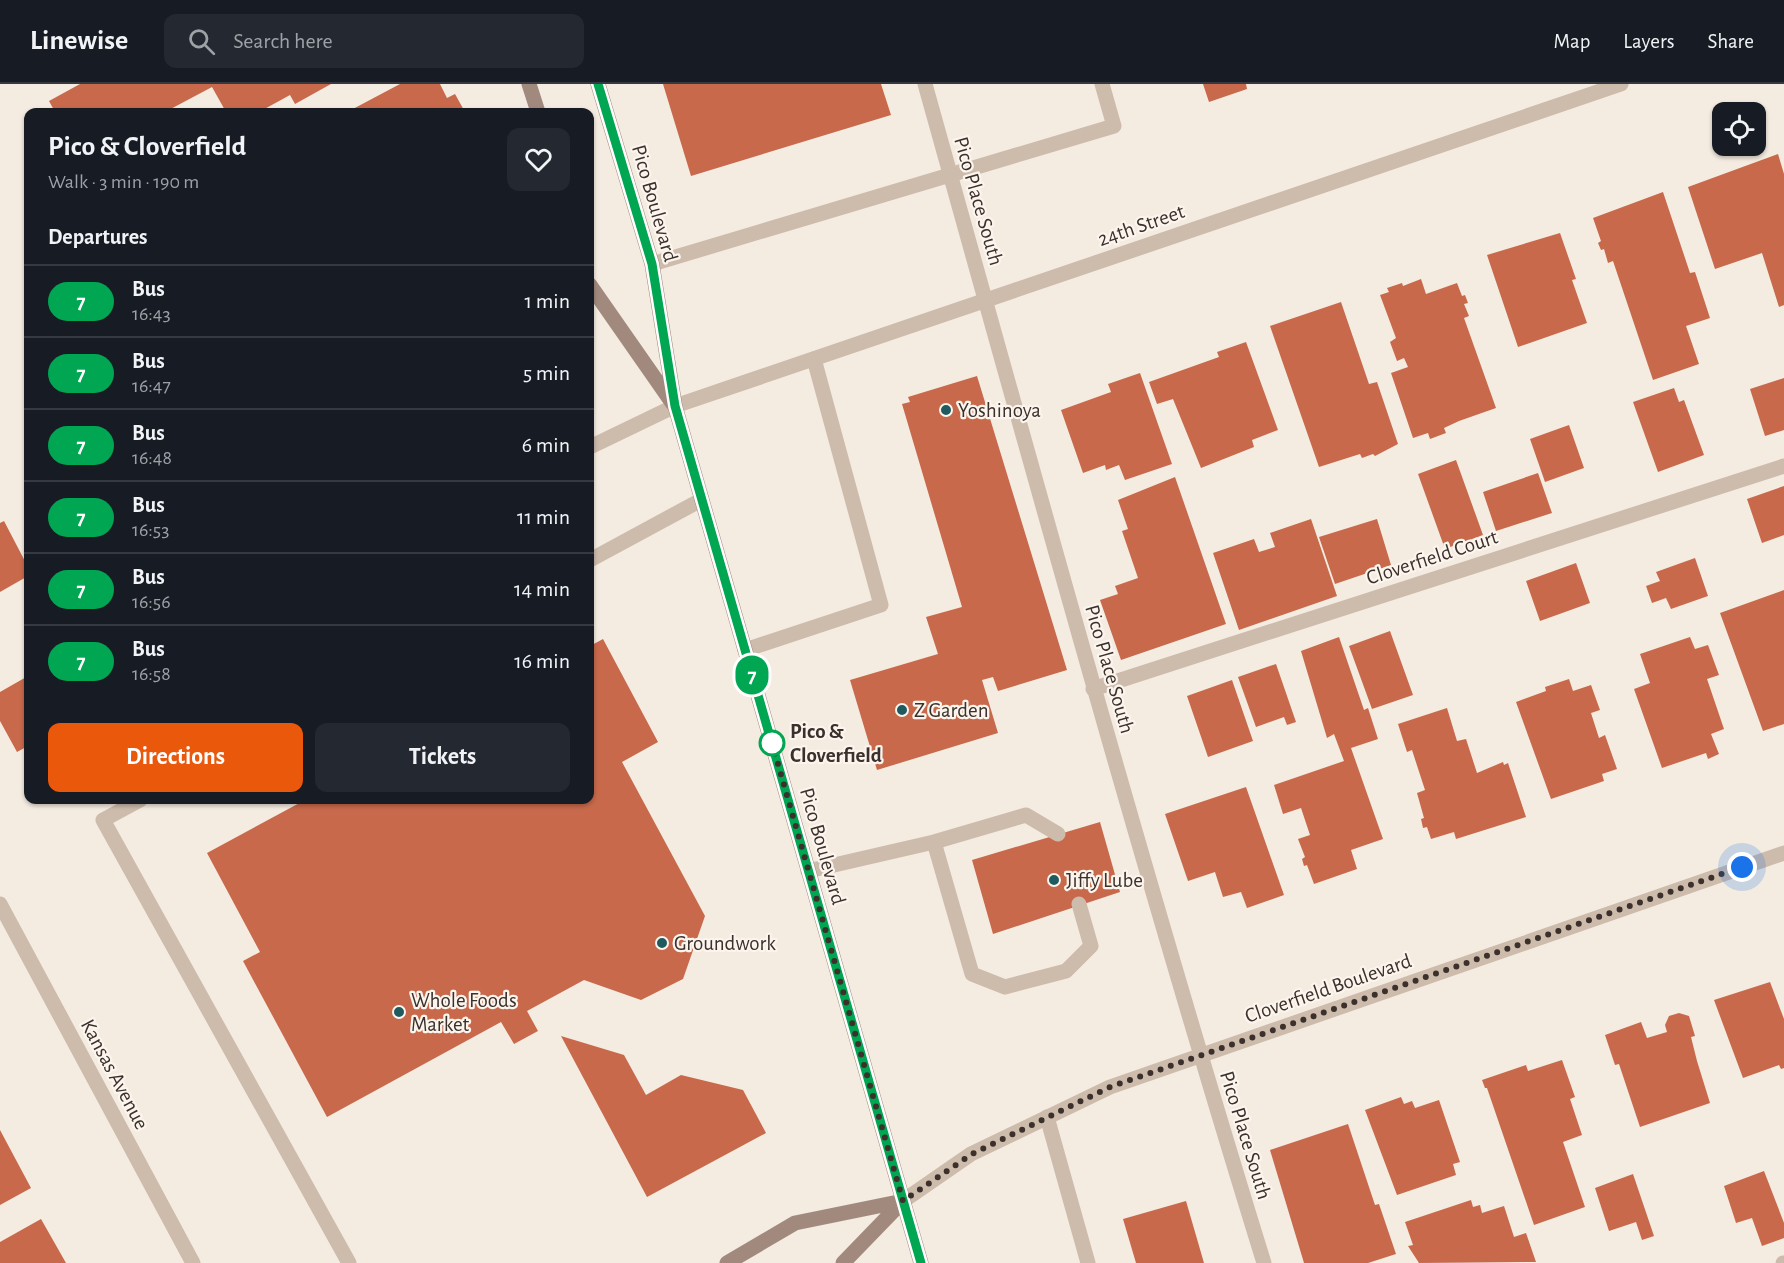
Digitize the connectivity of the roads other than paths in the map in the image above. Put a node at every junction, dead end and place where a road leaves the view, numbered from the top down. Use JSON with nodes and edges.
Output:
{"nodes":[{"id":1,"x":529,"y":84,"type":"edge"},
{"id":2,"x":598,"y":84,"type":"edge"},
{"id":3,"x":925,"y":84,"type":"edge"},
{"id":4,"x":1102,"y":84,"type":"edge"},
{"id":5,"x":1622,"y":84,"type":"edge"},
{"id":6,"x":537,"y":108,"type":"edge"},
{"id":7,"x":950,"y":175,"type":"junction"},
{"id":8,"x":652,"y":264,"type":"junction"},
{"id":9,"x":594,"y":291,"type":"edge"},
{"id":10,"x":985,"y":300,"type":"junction"},
{"id":11,"x":814,"y":359,"type":"junction"},
{"id":12,"x":675,"y":406,"type":"junction"},
{"id":13,"x":594,"y":445,"type":"edge"},
{"id":14,"x":1784,"y":466,"type":"edge"},
{"id":15,"x":701,"y":501,"type":"junction"},
{"id":16,"x":594,"y":558,"type":"edge"},
{"id":17,"x":745,"y":650,"type":"junction"},
{"id":18,"x":1093,"y":689,"type":"junction"},
{"id":19,"x":132,"y":804,"type":"edge"},
{"id":20,"x":1058,"y":834,"type":"dead end"},
{"id":21,"x":934,"y":842,"type":"junction"},
{"id":22,"x":1784,"y":853,"type":"edge"},
{"id":23,"x":808,"y":871,"type":"junction"},
{"id":24,"x":0,"y":904,"type":"edge"},
{"id":25,"x":1079,"y":904,"type":"dead end"},
{"id":26,"x":1199,"y":1054,"type":"junction"},
{"id":27,"x":1047,"y":1117,"type":"junction"},
{"id":28,"x":903,"y":1201,"type":"junction"},
{"id":29,"x":193,"y":1263,"type":"edge"},
{"id":30,"x":349,"y":1263,"type":"edge"},
{"id":31,"x":727,"y":1263,"type":"edge"},
{"id":32,"x":843,"y":1263,"type":"edge"},
{"id":33,"x":921,"y":1263,"type":"edge"},
{"id":34,"x":1088,"y":1263,"type":"edge"},
{"id":35,"x":1264,"y":1263,"type":"edge"}],
"edges":[{"from":1,"to":6,"type":"main road"},
{"from":2,"to":8,"type":"main road","name":"Pico Boulevard"},
{"from":3,"to":7,"type":"street","name":"Pico Place South"},
{"from":4,"to":7,"type":"street"},
{"from":5,"to":10,"type":"street","name":"24th Street"},
{"from":7,"to":8,"type":"street"},
{"from":7,"to":10,"type":"street","name":"Pico Place South"},
{"from":8,"to":12,"type":"main road","name":"Pico Boulevard"},
{"from":9,"to":12,"type":"main road","name":"Pico Boulevard"},
{"from":10,"to":11,"type":"street","name":"24th Street"},
{"from":10,"to":18,"type":"street","name":"Pico Place South"},
{"from":11,"to":12,"type":"street","name":"24th Street"},
{"from":11,"to":17,"type":"street"},
{"from":12,"to":13,"type":"street","name":"24th Street"},
{"from":12,"to":15,"type":"main road","name":"Pico Boulevard"},
{"from":14,"to":18,"type":"street","name":"Cloverfield Court"},
{"from":15,"to":16,"type":"street"},
{"from":15,"to":17,"type":"main road","name":"Pico Boulevard"},
{"from":17,"to":23,"type":"main road","name":"Pico Boulevard"},
{"from":18,"to":26,"type":"street","name":"Pico Place South"},
{"from":19,"to":30,"type":"street"},
{"from":20,"to":21,"type":"street"},
{"from":21,"to":23,"type":"street"},
{"from":21,"to":25,"type":"street"},
{"from":22,"to":26,"type":"street","name":"Cloverfield Boulevard"},
{"from":23,"to":28,"type":"main road","name":"Pico Boulevard"},
{"from":24,"to":29,"type":"street","name":"Kansas Avenue"},
{"from":26,"to":27,"type":"street","name":"Cloverfield Boulevard"},
{"from":26,"to":35,"type":"street","name":"Pico Place South"},
{"from":27,"to":28,"type":"street","name":"Cloverfield Boulevard"},
{"from":27,"to":34,"type":"street"},
{"from":28,"to":31,"type":"main road","name":"Cloverfield Boulevard"},
{"from":28,"to":32,"type":"main road","name":"Cloverfield Boulevard"},
{"from":28,"to":33,"type":"main road","name":"Pico Boulevard"}]}
